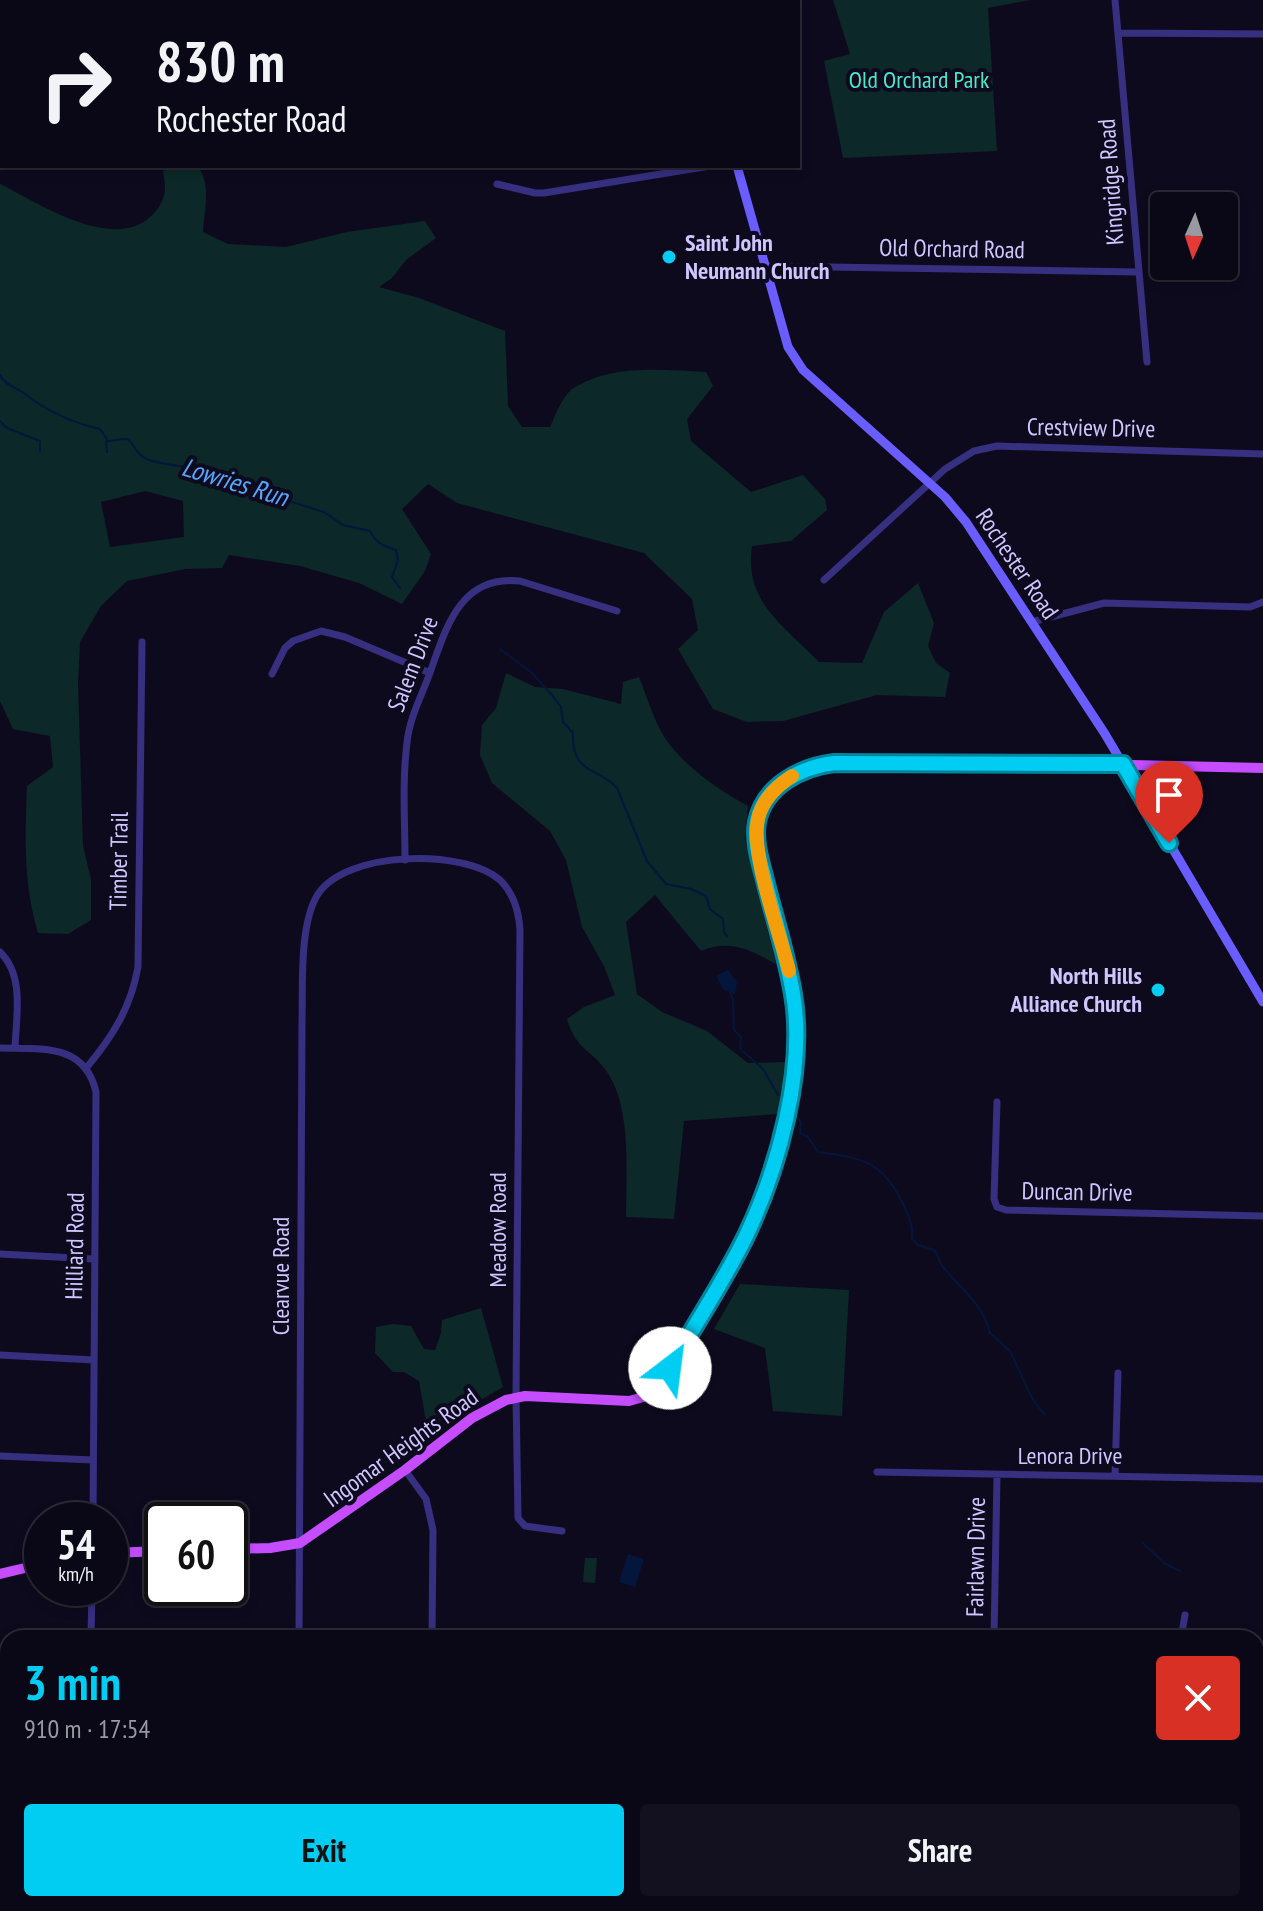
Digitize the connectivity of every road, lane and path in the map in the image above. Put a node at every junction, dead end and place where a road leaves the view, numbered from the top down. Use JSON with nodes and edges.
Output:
{"nodes":[{"id":1,"x":1115,"y":0,"type":"edge"},
{"id":2,"x":1120,"y":33,"type":"junction"},
{"id":3,"x":1263,"y":34,"type":"edge"},
{"id":4,"x":698,"y":168,"type":"edge"},
{"id":5,"x":738,"y":168,"type":"edge"},
{"id":6,"x":497,"y":184,"type":"dead end"},
{"id":7,"x":765,"y":266,"type":"junction"},
{"id":8,"x":1138,"y":272,"type":"junction"},
{"id":9,"x":1147,"y":362,"type":"dead end"},
{"id":10,"x":1263,"y":454,"type":"edge"},
{"id":11,"x":931,"y":485,"type":"junction"},
{"id":12,"x":824,"y":580,"type":"dead end"},
{"id":13,"x":1263,"y":602,"type":"edge"},
{"id":14,"x":617,"y":611,"type":"dead end"},
{"id":15,"x":1032,"y":622,"type":"junction"},
{"id":16,"x":142,"y":642,"type":"dead end"},
{"id":17,"x":430,"y":673,"type":"junction"},
{"id":18,"x":272,"y":674,"type":"dead end"},
{"id":19,"x":1123,"y":764,"type":"junction"},
{"id":20,"x":1263,"y":768,"type":"edge"},
{"id":21,"x":405,"y":860,"type":"junction"},
{"id":22,"x":0,"y":952,"type":"edge"},
{"id":23,"x":1263,"y":1002,"type":"edge"},
{"id":24,"x":0,"y":1048,"type":"edge"},
{"id":25,"x":15,"y":1048,"type":"junction"},
{"id":26,"x":87,"y":1067,"type":"junction"},
{"id":27,"x":997,"y":1102,"type":"dead end"},
{"id":28,"x":1263,"y":1216,"type":"edge"},
{"id":29,"x":0,"y":1254,"type":"edge"},
{"id":30,"x":94,"y":1259,"type":"junction"},
{"id":31,"x":0,"y":1355,"type":"edge"},
{"id":32,"x":94,"y":1360,"type":"junction"},
{"id":33,"x":1118,"y":1373,"type":"dead end"},
{"id":34,"x":516,"y":1396,"type":"junction"},
{"id":35,"x":0,"y":1456,"type":"edge"},
{"id":36,"x":93,"y":1460,"type":"junction"},
{"id":37,"x":405,"y":1470,"type":"junction"},
{"id":38,"x":877,"y":1472,"type":"dead end"},
{"id":39,"x":997,"y":1476,"type":"junction"},
{"id":40,"x":1115,"y":1476,"type":"junction"},
{"id":41,"x":1263,"y":1479,"type":"edge"},
{"id":42,"x":93,"y":1502,"type":"edge"},
{"id":43,"x":562,"y":1531,"type":"dead end"},
{"id":44,"x":300,"y":1543,"type":"junction"},
{"id":45,"x":248,"y":1549,"type":"edge"},
{"id":46,"x":24,"y":1568,"type":"edge"},
{"id":47,"x":0,"y":1574,"type":"edge"},
{"id":48,"x":92,"y":1606,"type":"edge"},
{"id":49,"x":1185,"y":1615,"type":"dead end"},
{"id":50,"x":91,"y":1630,"type":"edge"},
{"id":51,"x":299,"y":1630,"type":"edge"},
{"id":52,"x":432,"y":1630,"type":"edge"},
{"id":53,"x":994,"y":1630,"type":"edge"},
{"id":54,"x":1182,"y":1630,"type":"edge"}],
"edges":[{"from":1,"to":2,"type":"street","name":"Kingridge Road"},
{"from":2,"to":3,"type":"street"},
{"from":2,"to":8,"type":"street","name":"Kingridge Road"},
{"from":4,"to":6,"type":"street"},
{"from":5,"to":7,"type":"street","name":"Rochester Road"},
{"from":7,"to":8,"type":"street","name":"Old Orchard Road"},
{"from":7,"to":11,"type":"street","name":"Rochester Road"},
{"from":8,"to":9,"type":"street","name":"Kingridge Road"},
{"from":10,"to":11,"type":"street","name":"Crestview Drive"},
{"from":11,"to":12,"type":"street","name":"Crestview Drive"},
{"from":11,"to":15,"type":"street","name":"Rochester Road"},
{"from":13,"to":15,"type":"street"},
{"from":14,"to":17,"type":"street","name":"Salem Drive"},
{"from":15,"to":19,"type":"street","name":"Rochester Road"},
{"from":16,"to":26,"type":"street","name":"Timber Trail"},
{"from":17,"to":18,"type":"street"},
{"from":17,"to":21,"type":"street","name":"Salem Drive"},
{"from":19,"to":20,"type":"main road","name":"Ingomar Heights Road"},
{"from":19,"to":23,"type":"street","name":"Rochester Road"},
{"from":19,"to":34,"type":"main road","name":"Ingomar Heights Road"},
{"from":21,"to":34,"type":"street","name":"Meadow Road"},
{"from":21,"to":44,"type":"street","name":"Clearvue Road"},
{"from":22,"to":25,"type":"street"},
{"from":24,"to":25,"type":"street"},
{"from":25,"to":26,"type":"street"},
{"from":26,"to":30,"type":"street","name":"Hilliard Road"},
{"from":27,"to":28,"type":"street","name":"Duncan Drive"},
{"from":29,"to":30,"type":"street"},
{"from":30,"to":32,"type":"street","name":"Hilliard Road"},
{"from":31,"to":32,"type":"street"},
{"from":32,"to":36,"type":"street","name":"Hilliard Road"},
{"from":33,"to":40,"type":"street"},
{"from":34,"to":37,"type":"main road","name":"Ingomar Heights Road"},
{"from":34,"to":43,"type":"street","name":"Meadow Road"},
{"from":35,"to":36,"type":"street"},
{"from":36,"to":42,"type":"street","name":"Hilliard Road"},
{"from":37,"to":44,"type":"main road","name":"Ingomar Heights Road"},
{"from":37,"to":52,"type":"street"},
{"from":38,"to":39,"type":"street","name":"Lenora Drive"},
{"from":39,"to":40,"type":"street","name":"Lenora Drive"},
{"from":39,"to":53,"type":"street","name":"Fairlawn Drive"},
{"from":40,"to":41,"type":"street","name":"Lenora Drive"},
{"from":44,"to":45,"type":"main road","name":"Ingomar Heights Road"},
{"from":44,"to":51,"type":"street","name":"Clearvue Road"},
{"from":46,"to":47,"type":"main road"},
{"from":48,"to":50,"type":"street"},
{"from":49,"to":54,"type":"street"}]}
